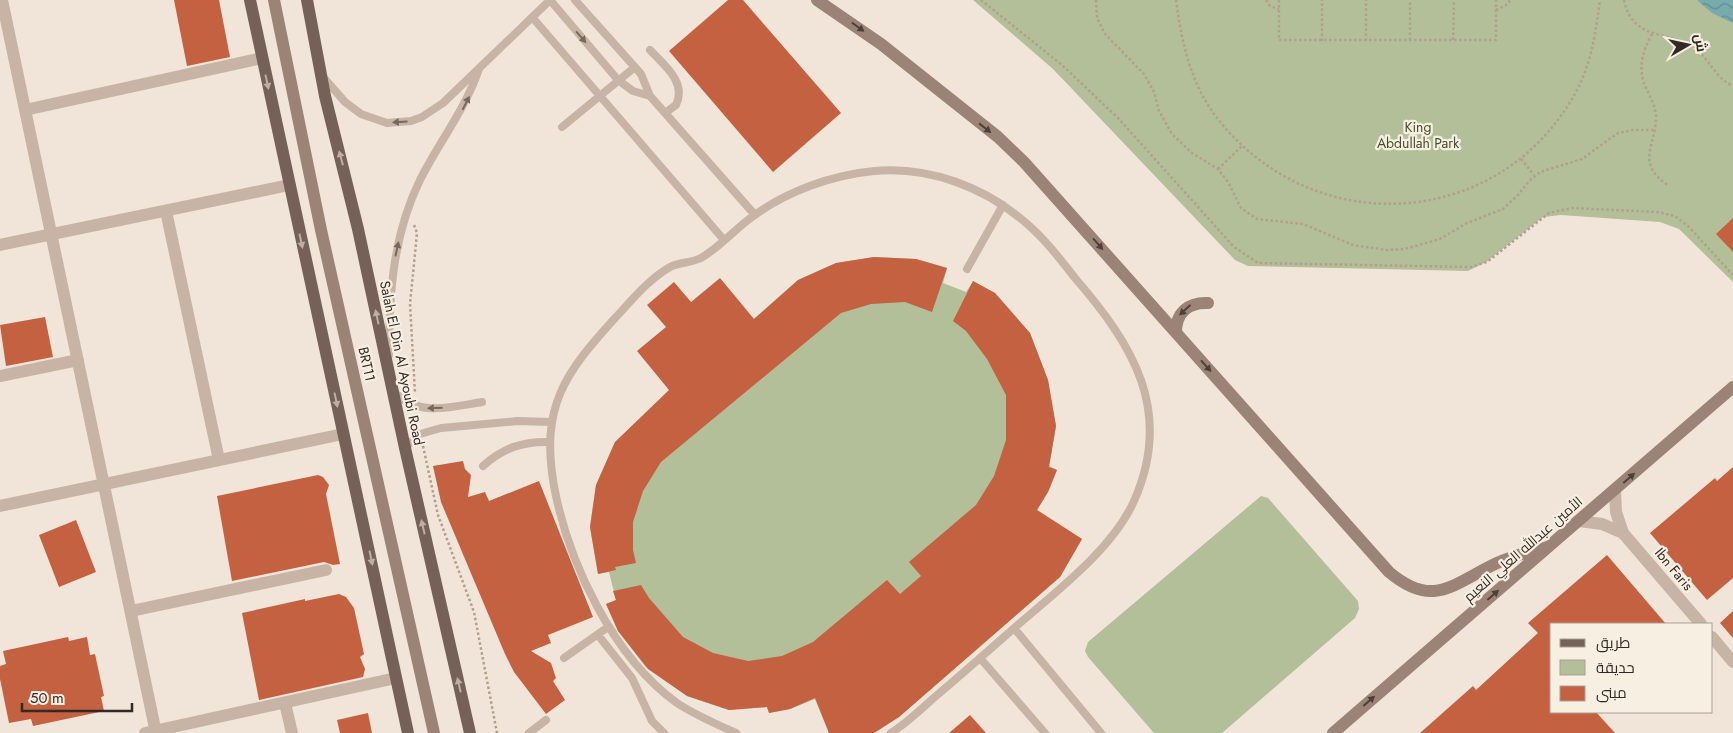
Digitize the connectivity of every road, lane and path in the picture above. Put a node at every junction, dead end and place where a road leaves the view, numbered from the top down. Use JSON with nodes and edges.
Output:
{"nodes":[{"id":1,"x":2,"y":0,"type":"edge"},
{"id":2,"x":250,"y":0,"type":"edge"},
{"id":3,"x":274,"y":0,"type":"edge"},
{"id":4,"x":307,"y":0,"type":"edge"},
{"id":5,"x":550,"y":0,"type":"edge"},
{"id":6,"x":575,"y":0,"type":"edge"},
{"id":7,"x":817,"y":0,"type":"edge"},
{"id":8,"x":981,"y":0,"type":"edge"},
{"id":9,"x":1096,"y":0,"type":"edge"},
{"id":10,"x":1176,"y":0,"type":"edge"},
{"id":11,"x":1266,"y":0,"type":"edge"},
{"id":12,"x":1279,"y":0,"type":"edge"},
{"id":13,"x":1322,"y":0,"type":"edge"},
{"id":14,"x":1366,"y":0,"type":"edge"},
{"id":15,"x":1410,"y":0,"type":"edge"},
{"id":16,"x":1454,"y":0,"type":"edge"},
{"id":17,"x":1496,"y":0,"type":"edge"},
{"id":18,"x":1510,"y":0,"type":"edge"},
{"id":19,"x":1600,"y":0,"type":"edge"},
{"id":20,"x":1624,"y":0,"type":"edge"},
{"id":21,"x":1279,"y":9,"type":"junction"},
{"id":22,"x":1496,"y":10,"type":"junction"},
{"id":23,"x":532,"y":17,"type":"junction"},
{"id":24,"x":1652,"y":34,"type":"junction"},
{"id":25,"x":1410,"y":40,"type":"junction"},
{"id":26,"x":1453,"y":40,"type":"junction"},
{"id":27,"x":1322,"y":41,"type":"junction"},
{"id":28,"x":1366,"y":41,"type":"junction"},
{"id":29,"x":650,"y":50,"type":"dead end"},
{"id":30,"x":262,"y":58,"type":"junction"},
{"id":31,"x":635,"y":67,"type":"junction"},
{"id":32,"x":480,"y":69,"type":"junction"},
{"id":33,"x":320,"y":73,"type":"junction"},
{"id":34,"x":618,"y":80,"type":"junction"},
{"id":35,"x":1733,"y":86,"type":"edge"},
{"id":36,"x":600,"y":96,"type":"junction"},
{"id":37,"x":650,"y":96,"type":"junction"},
{"id":38,"x":25,"y":110,"type":"junction"},
{"id":39,"x":665,"y":113,"type":"junction"},
{"id":40,"x":562,"y":127,"type":"dead end"},
{"id":41,"x":1654,"y":130,"type":"junction"},
{"id":42,"x":1242,"y":146,"type":"junction"},
{"id":43,"x":1521,"y":159,"type":"junction"},
{"id":44,"x":1218,"y":169,"type":"junction"},
{"id":45,"x":1534,"y":175,"type":"junction"},
{"id":46,"x":289,"y":185,"type":"junction"},
{"id":47,"x":1668,"y":185,"type":"dead end"},
{"id":48,"x":1003,"y":205,"type":"junction"},
{"id":49,"x":166,"y":211,"type":"junction"},
{"id":50,"x":755,"y":215,"type":"junction"},
{"id":51,"x":403,"y":222,"type":"junction"},
{"id":52,"x":51,"y":234,"type":"junction"},
{"id":53,"x":724,"y":240,"type":"junction"},
{"id":54,"x":0,"y":245,"type":"edge"},
{"id":55,"x":967,"y":269,"type":"dead end"},
{"id":56,"x":1733,"y":275,"type":"edge"},
{"id":57,"x":1208,"y":303,"type":"dead end"},
{"id":58,"x":1176,"y":332,"type":"junction"},
{"id":59,"x":78,"y":360,"type":"junction"},
{"id":60,"x":0,"y":376,"type":"edge"},
{"id":61,"x":390,"y":378,"type":"junction"},
{"id":62,"x":1733,"y":387,"type":"edge"},
{"id":63,"x":392,"y":391,"type":"junction"},
{"id":64,"x":482,"y":402,"type":"dead end"},
{"id":65,"x":416,"y":406,"type":"junction"},
{"id":66,"x":551,"y":422,"type":"junction"},
{"id":67,"x":343,"y":434,"type":"junction"},
{"id":68,"x":420,"y":434,"type":"junction"},
{"id":69,"x":550,"y":442,"type":"junction"},
{"id":70,"x":405,"y":448,"type":"junction"},
{"id":71,"x":219,"y":460,"type":"junction"},
{"id":72,"x":482,"y":466,"type":"dead end"},
{"id":73,"x":104,"y":484,"type":"junction"},
{"id":74,"x":1614,"y":490,"type":"junction"},
{"id":75,"x":0,"y":506,"type":"edge"},
{"id":76,"x":1579,"y":521,"type":"junction"},
{"id":77,"x":1623,"y":533,"type":"junction"},
{"id":78,"x":1548,"y":547,"type":"junction"},
{"id":79,"x":326,"y":570,"type":"dead end"},
{"id":80,"x":131,"y":611,"type":"junction"},
{"id":81,"x":1700,"y":623,"type":"edge"},
{"id":82,"x":608,"y":626,"type":"junction"},
{"id":83,"x":1014,"y":628,"type":"junction"},
{"id":84,"x":598,"y":635,"type":"junction"},
{"id":85,"x":1713,"y":638,"type":"edge"},
{"id":86,"x":564,"y":658,"type":"dead end"},
{"id":87,"x":980,"y":658,"type":"junction"},
{"id":88,"x":1733,"y":662,"type":"edge"},
{"id":89,"x":396,"y":678,"type":"junction"},
{"id":90,"x":285,"y":703,"type":"junction"},
{"id":91,"x":546,"y":720,"type":"dead end"},
{"id":92,"x":152,"y":732,"type":"edge"},
{"id":93,"x":292,"y":733,"type":"edge"},
{"id":94,"x":408,"y":733,"type":"edge"},
{"id":95,"x":434,"y":733,"type":"edge"},
{"id":96,"x":470,"y":733,"type":"edge"},
{"id":97,"x":497,"y":733,"type":"edge"},
{"id":98,"x":529,"y":733,"type":"edge"},
{"id":99,"x":664,"y":733,"type":"edge"},
{"id":100,"x":736,"y":733,"type":"edge"},
{"id":101,"x":891,"y":733,"type":"edge"},
{"id":102,"x":1045,"y":733,"type":"edge"},
{"id":103,"x":1100,"y":733,"type":"edge"},
{"id":104,"x":1332,"y":733,"type":"edge"}],
"edges":[{"from":1,"to":38,"type":"street"},
{"from":2,"to":30,"type":"main road"},
{"from":3,"to":95,"type":"main road","name":"BRT11"},
{"from":4,"to":33,"type":"main road","name":"Salah El Din Al Ayoubi Road"},
{"from":5,"to":23,"type":"lane"},
{"from":5,"to":34,"type":"lane","one_way":true},
{"from":6,"to":31,"type":"lane"},
{"from":7,"to":58,"type":"main road","one_way":true},
{"from":8,"to":56,"type":"path"},
{"from":9,"to":44,"type":"path"},
{"from":10,"to":42,"type":"path"},
{"from":11,"to":21,"type":"path"},
{"from":12,"to":21,"type":"path"},
{"from":13,"to":27,"type":"path"},
{"from":14,"to":28,"type":"path"},
{"from":15,"to":25,"type":"path"},
{"from":16,"to":26,"type":"path"},
{"from":17,"to":22,"type":"path"},
{"from":18,"to":22,"type":"path"},
{"from":19,"to":43,"type":"path"},
{"from":20,"to":24,"type":"path"},
{"from":21,"to":27,"type":"path"},
{"from":22,"to":26,"type":"path"},
{"from":23,"to":32,"type":"lane"},
{"from":23,"to":36,"type":"lane"},
{"from":24,"to":35,"type":"path"},
{"from":24,"to":41,"type":"path"},
{"from":25,"to":26,"type":"path"},
{"from":25,"to":28,"type":"path"},
{"from":27,"to":28,"type":"path"},
{"from":29,"to":39,"type":"lane"},
{"from":30,"to":38,"type":"street"},
{"from":30,"to":46,"type":"main road","one_way":true},
{"from":31,"to":34,"type":"lane"},
{"from":31,"to":37,"type":"lane"},
{"from":32,"to":33,"type":"lane","one_way":true},
{"from":51,"to":32,"type":"lane","one_way":true},
{"from":61,"to":33,"type":"main road","name":"Salah El Din Al Ayoubi Road","one_way":true},
{"from":34,"to":36,"type":"lane"},
{"from":34,"to":37,"type":"lane"},
{"from":36,"to":40,"type":"lane"},
{"from":36,"to":53,"type":"lane"},
{"from":37,"to":39,"type":"lane"},
{"from":38,"to":52,"type":"street"},
{"from":39,"to":50,"type":"lane"},
{"from":41,"to":45,"type":"path"},
{"from":41,"to":47,"type":"path"},
{"from":42,"to":43,"type":"path"},
{"from":42,"to":44,"type":"path"},
{"from":43,"to":45,"type":"path"},
{"from":44,"to":45,"type":"path"},
{"from":46,"to":49,"type":"street"},
{"from":46,"to":67,"type":"main road","one_way":true},
{"from":48,"to":50,"type":"lane"},
{"from":48,"to":55,"type":"lane"},
{"from":48,"to":83,"type":"lane"},
{"from":49,"to":52,"type":"street"},
{"from":49,"to":71,"type":"street"},
{"from":50,"to":53,"type":"lane"},
{"from":61,"to":51,"type":"lane","one_way":true},
{"from":51,"to":65,"type":"path"},
{"from":52,"to":54,"type":"street"},
{"from":52,"to":59,"type":"street"},
{"from":53,"to":66,"type":"lane"},
{"from":57,"to":58,"type":"main road","one_way":true},
{"from":58,"to":78,"type":"main road","one_way":true},
{"from":59,"to":60,"type":"street"},
{"from":59,"to":73,"type":"street"},
{"from":61,"to":63,"type":"main road","name":"Salah El Din Al Ayoubi Road"},
{"from":74,"to":62,"type":"main road","name":"الأمين عبدالله العلي النعيم","one_way":true},
{"from":63,"to":65,"type":"lane"},
{"from":63,"to":70,"type":"main road","name":"Salah El Din Al Ayoubi Road"},
{"from":64,"to":65,"type":"lane","one_way":true},
{"from":66,"to":68,"type":"lane"},
{"from":66,"to":69,"type":"lane"},
{"from":67,"to":71,"type":"street"},
{"from":67,"to":89,"type":"main road","one_way":true},
{"from":68,"to":70,"type":"lane"},
{"from":68,"to":97,"type":"path"},
{"from":69,"to":72,"type":"lane"},
{"from":69,"to":82,"type":"lane"},
{"from":96,"to":70,"type":"main road","name":"Salah El Din Al Ayoubi Road","one_way":true},
{"from":71,"to":73,"type":"street"},
{"from":73,"to":75,"type":"street"},
{"from":73,"to":80,"type":"street"},
{"from":74,"to":76,"type":"main road","name":"الأمين عبدالله العلي النعيم"},
{"from":74,"to":77,"type":"street"},
{"from":76,"to":77,"type":"street"},
{"from":76,"to":78,"type":"main road","name":"الأمين عبدالله العلي النعيم"},
{"from":77,"to":81,"type":"street","name":"Ibn Faris"},
{"from":104,"to":78,"type":"main road","name":"الأمين عبدالله العلي النعيم","one_way":true},
{"from":79,"to":80,"type":"street"},
{"from":80,"to":92,"type":"street"},
{"from":82,"to":84,"type":"lane"},
{"from":82,"to":100,"type":"lane"},
{"from":83,"to":87,"type":"lane"},
{"from":83,"to":103,"type":"lane"},
{"from":84,"to":86,"type":"lane"},
{"from":84,"to":99,"type":"lane"},
{"from":85,"to":88,"type":"street"},
{"from":87,"to":101,"type":"lane"},
{"from":87,"to":102,"type":"lane"},
{"from":89,"to":90,"type":"street"},
{"from":89,"to":94,"type":"main road"},
{"from":90,"to":92,"type":"street"},
{"from":90,"to":93,"type":"street"},
{"from":91,"to":98,"type":"lane"}]}
